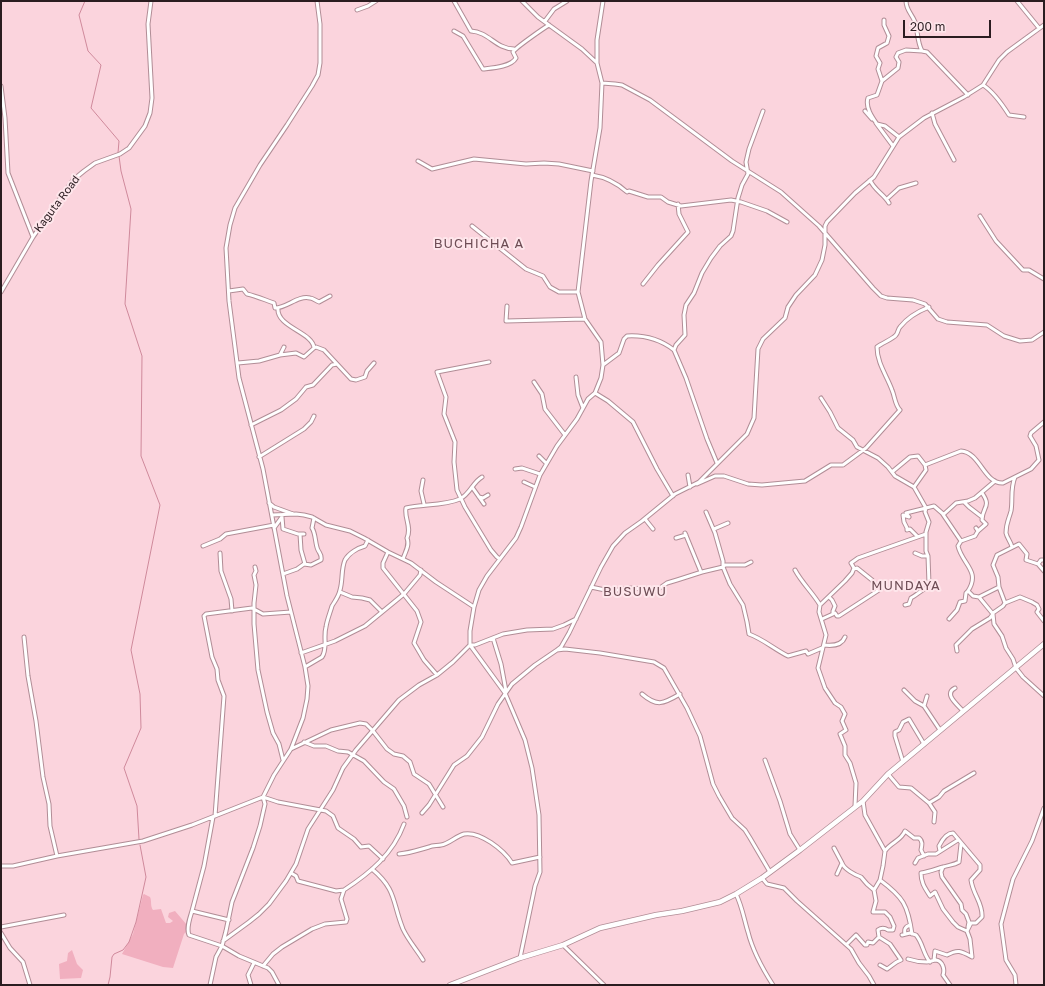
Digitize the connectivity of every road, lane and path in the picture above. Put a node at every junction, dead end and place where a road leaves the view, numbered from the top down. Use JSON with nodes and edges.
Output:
{"nodes":[{"id":1,"x":151,"y":1,"type":"edge"},
{"id":2,"x":317,"y":1,"type":"edge"},
{"id":3,"x":376,"y":1,"type":"edge"},
{"id":4,"x":454,"y":1,"type":"edge"},
{"id":5,"x":522,"y":1,"type":"edge"},
{"id":6,"x":567,"y":1,"type":"edge"},
{"id":7,"x":603,"y":1,"type":"edge"},
{"id":8,"x":906,"y":1,"type":"edge"},
{"id":9,"x":1017,"y":1,"type":"edge"},
{"id":10,"x":357,"y":10,"type":"dead end"},
{"id":11,"x":884,"y":20,"type":"dead end"},
{"id":12,"x":545,"y":21,"type":"junction"},
{"id":13,"x":550,"y":25,"type":"junction"},
{"id":14,"x":1044,"y":25,"type":"edge"},
{"id":15,"x":1039,"y":28,"type":"junction"},
{"id":16,"x":454,"y":32,"type":"dead end"},
{"id":17,"x":514,"y":49,"type":"junction"},
{"id":18,"x":922,"y":50,"type":"junction"},
{"id":19,"x":597,"y":63,"type":"junction"},
{"id":20,"x":882,"y":81,"type":"junction"},
{"id":21,"x":602,"y":83,"type":"junction"},
{"id":22,"x":1,"y":86,"type":"edge"},
{"id":23,"x":983,"y":86,"type":"junction"},
{"id":24,"x":968,"y":94,"type":"junction"},
{"id":25,"x":764,"y":111,"type":"dead end"},
{"id":26,"x":865,"y":111,"type":"dead end"},
{"id":27,"x":932,"y":113,"type":"junction"},
{"id":28,"x":1024,"y":117,"type":"dead end"},
{"id":29,"x":877,"y":124,"type":"junction"},
{"id":30,"x":899,"y":137,"type":"junction"},
{"id":31,"x":893,"y":146,"type":"junction"},
{"id":32,"x":954,"y":160,"type":"dead end"},
{"id":33,"x":418,"y":161,"type":"dead end"},
{"id":34,"x":748,"y":171,"type":"junction"},
{"id":35,"x":593,"y":173,"type":"junction"},
{"id":36,"x":870,"y":180,"type":"junction"},
{"id":37,"x":916,"y":183,"type":"dead end"},
{"id":38,"x":887,"y":199,"type":"junction"},
{"id":39,"x":737,"y":201,"type":"junction"},
{"id":40,"x":889,"y":203,"type":"dead end"},
{"id":41,"x":678,"y":204,"type":"junction"},
{"id":42,"x":980,"y":216,"type":"dead end"},
{"id":43,"x":787,"y":222,"type":"dead end"},
{"id":44,"x":472,"y":226,"type":"dead end"},
{"id":45,"x":826,"y":234,"type":"junction"},
{"id":46,"x":32,"y":237,"type":"junction"},
{"id":47,"x":1044,"y":279,"type":"edge"},
{"id":48,"x":643,"y":284,"type":"dead end"},
{"id":49,"x":229,"y":291,"type":"junction"},
{"id":50,"x":1,"y":292,"type":"edge"},
{"id":51,"x":578,"y":292,"type":"junction"},
{"id":52,"x":330,"y":296,"type":"dead end"},
{"id":53,"x":508,"y":306,"type":"dead end"},
{"id":54,"x":278,"y":308,"type":"junction"},
{"id":55,"x":929,"y":308,"type":"junction"},
{"id":56,"x":585,"y":319,"type":"junction"},
{"id":57,"x":1044,"y":332,"type":"edge"},
{"id":58,"x":284,"y":347,"type":"dead end"},
{"id":59,"x":314,"y":348,"type":"junction"},
{"id":60,"x":674,"y":350,"type":"junction"},
{"id":61,"x":280,"y":355,"type":"junction"},
{"id":62,"x":489,"y":362,"type":"dead end"},
{"id":63,"x":238,"y":363,"type":"junction"},
{"id":64,"x":374,"y":363,"type":"dead end"},
{"id":65,"x":337,"y":364,"type":"junction"},
{"id":66,"x":603,"y":365,"type":"junction"},
{"id":67,"x":576,"y":377,"type":"dead end"},
{"id":68,"x":534,"y":382,"type":"dead end"},
{"id":69,"x":595,"y":393,"type":"junction"},
{"id":70,"x":821,"y":398,"type":"dead end"},
{"id":71,"x":583,"y":408,"type":"junction"},
{"id":72,"x":314,"y":416,"type":"dead end"},
{"id":73,"x":1044,"y":422,"type":"edge"},
{"id":74,"x":251,"y":425,"type":"junction"},
{"id":75,"x":565,"y":435,"type":"junction"},
{"id":76,"x":864,"y":450,"type":"junction"},
{"id":77,"x":539,"y":456,"type":"dead end"},
{"id":78,"x":259,"y":457,"type":"junction"},
{"id":79,"x":546,"y":463,"type":"junction"},
{"id":80,"x":717,"y":463,"type":"junction"},
{"id":81,"x":924,"y":465,"type":"junction"},
{"id":82,"x":515,"y":469,"type":"dead end"},
{"id":83,"x":892,"y":472,"type":"junction"},
{"id":84,"x":540,"y":474,"type":"junction"},
{"id":85,"x":688,"y":475,"type":"dead end"},
{"id":86,"x":482,"y":477,"type":"dead end"},
{"id":87,"x":1015,"y":477,"type":"junction"},
{"id":88,"x":423,"y":480,"type":"dead end"},
{"id":89,"x":524,"y":482,"type":"dead end"},
{"id":90,"x":995,"y":482,"type":"junction"},
{"id":91,"x":694,"y":485,"type":"junction"},
{"id":92,"x":472,"y":487,"type":"junction"},
{"id":93,"x":535,"y":487,"type":"junction"},
{"id":94,"x":690,"y":487,"type":"junction"},
{"id":95,"x":914,"y":487,"type":"junction"},
{"id":96,"x":982,"y":493,"type":"junction"},
{"id":97,"x":488,"y":495,"type":"dead end"},
{"id":98,"x":673,"y":496,"type":"junction"},
{"id":99,"x":479,"y":497,"type":"junction"},
{"id":100,"x":461,"y":498,"type":"junction"},
{"id":101,"x":964,"y":502,"type":"junction"},
{"id":102,"x":270,"y":503,"type":"junction"},
{"id":103,"x":424,"y":504,"type":"junction"},
{"id":104,"x":484,"y":504,"type":"dead end"},
{"id":105,"x":926,"y":508,"type":"junction"},
{"id":106,"x":706,"y":512,"type":"dead end"},
{"id":107,"x":942,"y":513,"type":"junction"},
{"id":108,"x":285,"y":514,"type":"junction"},
{"id":109,"x":293,"y":514,"type":"junction"},
{"id":110,"x":272,"y":516,"type":"junction"},
{"id":111,"x":282,"y":517,"type":"junction"},
{"id":112,"x":982,"y":517,"type":"junction"},
{"id":113,"x":314,"y":518,"type":"junction"},
{"id":114,"x":645,"y":519,"type":"junction"},
{"id":115,"x":728,"y":523,"type":"dead end"},
{"id":116,"x":274,"y":526,"type":"junction"},
{"id":117,"x":653,"y":528,"type":"dead end"},
{"id":118,"x":714,"y":529,"type":"junction"},
{"id":119,"x":300,"y":534,"type":"junction"},
{"id":120,"x":304,"y":534,"type":"dead end"},
{"id":121,"x":926,"y":534,"type":"junction"},
{"id":122,"x":917,"y":536,"type":"junction"},
{"id":123,"x":676,"y":538,"type":"dead end"},
{"id":124,"x":368,"y":540,"type":"junction"},
{"id":125,"x":961,"y":541,"type":"junction"},
{"id":126,"x":203,"y":546,"type":"dead end"},
{"id":127,"x":1012,"y":547,"type":"junction"},
{"id":128,"x":388,"y":552,"type":"junction"},
{"id":129,"x":220,"y":553,"type":"dead end"},
{"id":130,"x":914,"y":553,"type":"dead end"},
{"id":131,"x":928,"y":556,"type":"junction"},
{"id":132,"x":403,"y":559,"type":"junction"},
{"id":133,"x":500,"y":559,"type":"junction"},
{"id":134,"x":1044,"y":560,"type":"edge"},
{"id":135,"x":751,"y":562,"type":"dead end"},
{"id":136,"x":305,"y":564,"type":"junction"},
{"id":137,"x":1038,"y":564,"type":"junction"},
{"id":138,"x":255,"y":567,"type":"dead end"},
{"id":139,"x":723,"y":568,"type":"junction"},
{"id":140,"x":854,"y":569,"type":"junction"},
{"id":141,"x":421,"y":570,"type":"junction"},
{"id":142,"x":795,"y":570,"type":"dead end"},
{"id":143,"x":1044,"y":571,"type":"edge"},
{"id":144,"x":701,"y":572,"type":"junction"},
{"id":145,"x":283,"y":574,"type":"junction"},
{"id":146,"x":591,"y":587,"type":"junction"},
{"id":147,"x":999,"y":587,"type":"junction"},
{"id":148,"x":968,"y":591,"type":"junction"},
{"id":149,"x":340,"y":592,"type":"junction"},
{"id":150,"x":404,"y":594,"type":"junction"},
{"id":151,"x":829,"y":597,"type":"junction"},
{"id":152,"x":979,"y":597,"type":"junction"},
{"id":153,"x":1005,"y":603,"type":"junction"},
{"id":154,"x":820,"y":605,"type":"junction"},
{"id":155,"x":905,"y":605,"type":"dead end"},
{"id":156,"x":474,"y":607,"type":"junction"},
{"id":157,"x":254,"y":608,"type":"junction"},
{"id":158,"x":232,"y":610,"type":"junction"},
{"id":159,"x":291,"y":612,"type":"junction"},
{"id":160,"x":382,"y":612,"type":"junction"},
{"id":161,"x":993,"y":613,"type":"junction"},
{"id":162,"x":834,"y":614,"type":"junction"},
{"id":163,"x":576,"y":618,"type":"junction"},
{"id":164,"x":950,"y":619,"type":"dead end"},
{"id":165,"x":822,"y":620,"type":"junction"},
{"id":166,"x":1044,"y":621,"type":"edge"},
{"id":167,"x":24,"y":637,"type":"dead end"},
{"id":168,"x":845,"y":637,"type":"dead end"},
{"id":169,"x":493,"y":638,"type":"junction"},
{"id":170,"x":325,"y":644,"type":"junction"},
{"id":171,"x":1044,"y":644,"type":"edge"},
{"id":172,"x":470,"y":645,"type":"junction"},
{"id":173,"x":823,"y":647,"type":"junction"},
{"id":174,"x":557,"y":650,"type":"junction"},
{"id":175,"x":957,"y":651,"type":"dead end"},
{"id":176,"x":301,"y":653,"type":"junction"},
{"id":177,"x":305,"y":668,"type":"junction"},
{"id":178,"x":1016,"y":668,"type":"junction"},
{"id":179,"x":437,"y":675,"type":"junction"},
{"id":180,"x":955,"y":688,"type":"dead end"},
{"id":181,"x":904,"y":690,"type":"dead end"},
{"id":182,"x":506,"y":692,"type":"junction"},
{"id":183,"x":642,"y":694,"type":"dead end"},
{"id":184,"x":680,"y":694,"type":"junction"},
{"id":185,"x":926,"y":696,"type":"dead end"},
{"id":186,"x":1044,"y":696,"type":"edge"},
{"id":187,"x":924,"y":706,"type":"junction"},
{"id":188,"x":963,"y":712,"type":"junction"},
{"id":189,"x":373,"y":730,"type":"junction"},
{"id":190,"x":940,"y":730,"type":"junction"},
{"id":191,"x":304,"y":742,"type":"junction"},
{"id":192,"x":924,"y":744,"type":"junction"},
{"id":193,"x":291,"y":749,"type":"junction"},
{"id":194,"x":353,"y":756,"type":"junction"},
{"id":195,"x":283,"y":760,"type":"junction"},
{"id":196,"x":765,"y":760,"type":"dead end"},
{"id":197,"x":903,"y":762,"type":"junction"},
{"id":198,"x":974,"y":773,"type":"dead end"},
{"id":199,"x":888,"y":774,"type":"junction"},
{"id":200,"x":435,"y":793,"type":"junction"},
{"id":201,"x":263,"y":797,"type":"junction"},
{"id":202,"x":863,"y":801,"type":"junction"},
{"id":203,"x":929,"y":803,"type":"junction"},
{"id":204,"x":855,"y":806,"type":"junction"},
{"id":205,"x":443,"y":807,"type":"dead end"},
{"id":206,"x":1044,"y":808,"type":"edge"},
{"id":207,"x":319,"y":811,"type":"junction"},
{"id":208,"x":422,"y":813,"type":"dead end"},
{"id":209,"x":214,"y":816,"type":"junction"},
{"id":210,"x":407,"y":818,"type":"dead end"},
{"id":211,"x":934,"y":822,"type":"dead end"},
{"id":212,"x":404,"y":824,"type":"dead end"},
{"id":213,"x":958,"y":840,"type":"junction"},
{"id":214,"x":961,"y":844,"type":"junction"},
{"id":215,"x":834,"y":848,"type":"dead end"},
{"id":216,"x":800,"y":850,"type":"junction"},
{"id":217,"x":885,"y":851,"type":"junction"},
{"id":218,"x":940,"y":851,"type":"junction"},
{"id":219,"x":399,"y":854,"type":"dead end"},
{"id":220,"x":57,"y":856,"type":"junction"},
{"id":221,"x":924,"y":856,"type":"junction"},
{"id":222,"x":540,"y":857,"type":"junction"},
{"id":223,"x":383,"y":859,"type":"junction"},
{"id":224,"x":842,"y":863,"type":"junction"},
{"id":225,"x":915,"y":863,"type":"dead end"},
{"id":226,"x":1,"y":866,"type":"edge"},
{"id":227,"x":943,"y":867,"type":"junction"},
{"id":228,"x":372,"y":870,"type":"junction"},
{"id":229,"x":770,"y":872,"type":"junction"},
{"id":230,"x":291,"y":873,"type":"junction"},
{"id":231,"x":837,"y":874,"type":"dead end"},
{"id":232,"x":762,"y":878,"type":"junction"},
{"id":233,"x":880,"y":880,"type":"junction"},
{"id":234,"x":344,"y":890,"type":"junction"},
{"id":235,"x":874,"y":890,"type":"junction"},
{"id":236,"x":336,"y":891,"type":"junction"},
{"id":237,"x":736,"y":894,"type":"junction"},
{"id":238,"x":341,"y":897,"type":"junction"},
{"id":239,"x":192,"y":911,"type":"junction"},
{"id":240,"x":64,"y":915,"type":"dead end"},
{"id":241,"x":228,"y":920,"type":"junction"},
{"id":242,"x":910,"y":925,"type":"junction"},
{"id":243,"x":1,"y":927,"type":"edge"},
{"id":244,"x":968,"y":927,"type":"junction"},
{"id":245,"x":967,"y":931,"type":"junction"},
{"id":246,"x":1,"y":933,"type":"edge"},
{"id":247,"x":912,"y":934,"type":"junction"},
{"id":248,"x":879,"y":937,"type":"junction"},
{"id":249,"x":223,"y":940,"type":"junction"},
{"id":250,"x":847,"y":944,"type":"junction"},
{"id":251,"x":562,"y":945,"type":"junction"},
{"id":252,"x":222,"y":946,"type":"junction"},
{"id":253,"x":520,"y":958,"type":"junction"},
{"id":254,"x":908,"y":959,"type":"dead end"},
{"id":255,"x":423,"y":960,"type":"dead end"},
{"id":256,"x":934,"y":960,"type":"junction"},
{"id":257,"x":930,"y":962,"type":"junction"},
{"id":258,"x":254,"y":963,"type":"junction"},
{"id":259,"x":880,"y":965,"type":"dead end"},
{"id":260,"x":263,"y":966,"type":"junction"},
{"id":261,"x":30,"y":985,"type":"edge"},
{"id":262,"x":210,"y":985,"type":"edge"},
{"id":263,"x":251,"y":985,"type":"edge"},
{"id":264,"x":279,"y":985,"type":"edge"},
{"id":265,"x":450,"y":985,"type":"edge"},
{"id":266,"x":604,"y":985,"type":"edge"},
{"id":267,"x":773,"y":985,"type":"edge"},
{"id":268,"x":874,"y":985,"type":"edge"},
{"id":269,"x":950,"y":985,"type":"edge"},
{"id":270,"x":1016,"y":985,"type":"edge"}],
"edges":[{"from":1,"to":46,"type":"street","name":"Kaguta Road"},
{"from":2,"to":49,"type":"street"},
{"from":3,"to":10,"type":"street"},
{"from":4,"to":17,"type":"street"},
{"from":5,"to":12,"type":"street"},
{"from":6,"to":12,"type":"street"},
{"from":7,"to":19,"type":"street"},
{"from":8,"to":18,"type":"street"},
{"from":9,"to":15,"type":"street"},
{"from":11,"to":20,"type":"street"},
{"from":12,"to":13,"type":"street"},
{"from":13,"to":17,"type":"street"},
{"from":13,"to":19,"type":"street"},
{"from":14,"to":15,"type":"street"},
{"from":15,"to":23,"type":"street"},
{"from":16,"to":17,"type":"street"},
{"from":18,"to":20,"type":"street"},
{"from":18,"to":24,"type":"street"},
{"from":19,"to":21,"type":"street"},
{"from":20,"to":29,"type":"street"},
{"from":21,"to":34,"type":"street"},
{"from":21,"to":35,"type":"street"},
{"from":22,"to":46,"type":"street"},
{"from":23,"to":24,"type":"street"},
{"from":23,"to":28,"type":"street"},
{"from":24,"to":27,"type":"street"},
{"from":25,"to":34,"type":"street"},
{"from":26,"to":29,"type":"street"},
{"from":27,"to":30,"type":"street"},
{"from":27,"to":32,"type":"street"},
{"from":29,"to":30,"type":"street"},
{"from":29,"to":31,"type":"street"},
{"from":30,"to":31,"type":"street"},
{"from":31,"to":36,"type":"street"},
{"from":33,"to":35,"type":"street"},
{"from":34,"to":39,"type":"street"},
{"from":34,"to":45,"type":"street"},
{"from":35,"to":41,"type":"street"},
{"from":35,"to":51,"type":"street"},
{"from":36,"to":38,"type":"street"},
{"from":36,"to":45,"type":"street"},
{"from":37,"to":38,"type":"street"},
{"from":38,"to":40,"type":"street"},
{"from":39,"to":41,"type":"street"},
{"from":39,"to":43,"type":"street"},
{"from":39,"to":60,"type":"street"},
{"from":41,"to":48,"type":"street"},
{"from":42,"to":47,"type":"street"},
{"from":44,"to":51,"type":"street"},
{"from":45,"to":55,"type":"street"},
{"from":45,"to":80,"type":"street"},
{"from":46,"to":50,"type":"street","name":"Kaguta Road"},
{"from":49,"to":54,"type":"street"},
{"from":49,"to":63,"type":"street"},
{"from":51,"to":56,"type":"street"},
{"from":52,"to":54,"type":"street"},
{"from":53,"to":56,"type":"street"},
{"from":54,"to":59,"type":"street"},
{"from":55,"to":57,"type":"street"},
{"from":55,"to":76,"type":"street"},
{"from":56,"to":66,"type":"street"},
{"from":58,"to":61,"type":"street"},
{"from":59,"to":61,"type":"street"},
{"from":59,"to":65,"type":"street"},
{"from":60,"to":66,"type":"street"},
{"from":60,"to":80,"type":"street"},
{"from":61,"to":63,"type":"street"},
{"from":62,"to":100,"type":"street"},
{"from":63,"to":74,"type":"street"},
{"from":64,"to":65,"type":"street"},
{"from":65,"to":74,"type":"street"},
{"from":66,"to":69,"type":"street"},
{"from":67,"to":71,"type":"street"},
{"from":68,"to":75,"type":"street"},
{"from":69,"to":71,"type":"street"},
{"from":69,"to":98,"type":"street"},
{"from":70,"to":76,"type":"street"},
{"from":71,"to":75,"type":"street"},
{"from":72,"to":78,"type":"street"},
{"from":73,"to":87,"type":"street"},
{"from":74,"to":78,"type":"street"},
{"from":75,"to":79,"type":"street"},
{"from":76,"to":83,"type":"street"},
{"from":76,"to":91,"type":"street"},
{"from":77,"to":79,"type":"street"},
{"from":78,"to":102,"type":"street"},
{"from":79,"to":84,"type":"street"},
{"from":80,"to":91,"type":"street"},
{"from":81,"to":83,"type":"street"},
{"from":81,"to":90,"type":"street"},
{"from":81,"to":95,"type":"street"},
{"from":82,"to":84,"type":"street"},
{"from":83,"to":95,"type":"street"},
{"from":84,"to":93,"type":"street"},
{"from":85,"to":94,"type":"street"},
{"from":86,"to":92,"type":"street"},
{"from":87,"to":90,"type":"street"},
{"from":87,"to":127,"type":"street"},
{"from":88,"to":103,"type":"street"},
{"from":89,"to":93,"type":"street"},
{"from":90,"to":96,"type":"street"},
{"from":91,"to":94,"type":"street"},
{"from":92,"to":99,"type":"street"},
{"from":92,"to":100,"type":"street"},
{"from":93,"to":133,"type":"street"},
{"from":94,"to":98,"type":"street"},
{"from":95,"to":105,"type":"street"},
{"from":96,"to":101,"type":"street"},
{"from":96,"to":112,"type":"street"},
{"from":97,"to":99,"type":"street"},
{"from":98,"to":114,"type":"street"},
{"from":99,"to":104,"type":"street"},
{"from":100,"to":103,"type":"street"},
{"from":100,"to":133,"type":"street"},
{"from":101,"to":107,"type":"street"},
{"from":101,"to":112,"type":"street"},
{"from":102,"to":109,"type":"street"},
{"from":102,"to":110,"type":"street"},
{"from":103,"to":132,"type":"street"},
{"from":105,"to":107,"type":"street"},
{"from":105,"to":121,"type":"street"},
{"from":105,"to":122,"type":"street"},
{"from":106,"to":118,"type":"street"},
{"from":107,"to":125,"type":"street"},
{"from":108,"to":109,"type":"street"},
{"from":108,"to":110,"type":"street"},
{"from":108,"to":111,"type":"street"},
{"from":109,"to":113,"type":"street"},
{"from":110,"to":116,"type":"street"},
{"from":111,"to":116,"type":"street"},
{"from":111,"to":119,"type":"street"},
{"from":112,"to":125,"type":"street"},
{"from":113,"to":124,"type":"street"},
{"from":113,"to":136,"type":"street"},
{"from":114,"to":117,"type":"street"},
{"from":114,"to":146,"type":"street"},
{"from":115,"to":118,"type":"street"},
{"from":116,"to":126,"type":"street"},
{"from":116,"to":145,"type":"street"},
{"from":118,"to":139,"type":"street"},
{"from":119,"to":120,"type":"street"},
{"from":119,"to":136,"type":"street"},
{"from":121,"to":122,"type":"street"},
{"from":121,"to":131,"type":"street"},
{"from":122,"to":140,"type":"street"},
{"from":123,"to":144,"type":"street"},
{"from":124,"to":128,"type":"street"},
{"from":124,"to":149,"type":"street"},
{"from":125,"to":148,"type":"street"},
{"from":127,"to":137,"type":"street"},
{"from":127,"to":147,"type":"street"},
{"from":128,"to":132,"type":"street"},
{"from":128,"to":150,"type":"street"},
{"from":129,"to":158,"type":"street"},
{"from":130,"to":131,"type":"street"},
{"from":131,"to":155,"type":"street"},
{"from":132,"to":141,"type":"street"},
{"from":133,"to":156,"type":"street"},
{"from":134,"to":137,"type":"street"},
{"from":135,"to":139,"type":"street"},
{"from":136,"to":145,"type":"street"},
{"from":137,"to":143,"type":"street"},
{"from":138,"to":157,"type":"street"},
{"from":139,"to":144,"type":"street"},
{"from":139,"to":173,"type":"street"},
{"from":140,"to":151,"type":"street"},
{"from":140,"to":162,"type":"street"},
{"from":141,"to":150,"type":"street"},
{"from":141,"to":156,"type":"street"},
{"from":142,"to":154,"type":"street"},
{"from":144,"to":146,"type":"street"},
{"from":145,"to":159,"type":"street"},
{"from":146,"to":163,"type":"street"},
{"from":147,"to":152,"type":"street"},
{"from":147,"to":153,"type":"street"},
{"from":148,"to":152,"type":"street"},
{"from":148,"to":164,"type":"street"},
{"from":149,"to":160,"type":"street"},
{"from":149,"to":170,"type":"street"},
{"from":150,"to":160,"type":"street"},
{"from":150,"to":179,"type":"street"},
{"from":151,"to":154,"type":"street"},
{"from":151,"to":162,"type":"street"},
{"from":152,"to":161,"type":"street"},
{"from":153,"to":161,"type":"street"},
{"from":153,"to":166,"type":"street"},
{"from":154,"to":165,"type":"street"},
{"from":156,"to":172,"type":"street"},
{"from":157,"to":158,"type":"street"},
{"from":157,"to":159,"type":"street"},
{"from":157,"to":195,"type":"street"},
{"from":158,"to":209,"type":"street"},
{"from":159,"to":176,"type":"street"},
{"from":160,"to":170,"type":"street"},
{"from":161,"to":175,"type":"street"},
{"from":161,"to":178,"type":"street"},
{"from":162,"to":165,"type":"street"},
{"from":163,"to":169,"type":"street"},
{"from":163,"to":174,"type":"street"},
{"from":165,"to":173,"type":"street"},
{"from":167,"to":220,"type":"street"},
{"from":168,"to":173,"type":"street"},
{"from":169,"to":172,"type":"street"},
{"from":169,"to":182,"type":"street"},
{"from":170,"to":176,"type":"street"},
{"from":170,"to":177,"type":"street"},
{"from":171,"to":178,"type":"main road"},
{"from":172,"to":179,"type":"street"},
{"from":172,"to":182,"type":"street"},
{"from":173,"to":204,"type":"street"},
{"from":174,"to":182,"type":"street"},
{"from":174,"to":184,"type":"street"},
{"from":176,"to":177,"type":"street"},
{"from":177,"to":193,"type":"street"},
{"from":178,"to":186,"type":"street"},
{"from":178,"to":188,"type":"main road"},
{"from":179,"to":189,"type":"street"},
{"from":180,"to":188,"type":"street"},
{"from":181,"to":187,"type":"street"},
{"from":182,"to":200,"type":"street"},
{"from":182,"to":222,"type":"street"},
{"from":183,"to":184,"type":"street"},
{"from":184,"to":229,"type":"street"},
{"from":185,"to":187,"type":"street"},
{"from":187,"to":190,"type":"street"},
{"from":188,"to":190,"type":"main road"},
{"from":189,"to":191,"type":"street"},
{"from":189,"to":194,"type":"street"},
{"from":189,"to":200,"type":"street"},
{"from":190,"to":192,"type":"main road"},
{"from":191,"to":193,"type":"street"},
{"from":191,"to":194,"type":"street"},
{"from":192,"to":197,"type":"main road"},
{"from":192,"to":197,"type":"street"},
{"from":193,"to":195,"type":"street"},
{"from":194,"to":207,"type":"street"},
{"from":194,"to":210,"type":"street"},
{"from":195,"to":201,"type":"street"},
{"from":196,"to":216,"type":"street"},
{"from":197,"to":199,"type":"main road"},
{"from":198,"to":203,"type":"street"},
{"from":199,"to":202,"type":"main road"},
{"from":199,"to":203,"type":"street"},
{"from":200,"to":205,"type":"street"},
{"from":200,"to":208,"type":"street"},
{"from":201,"to":207,"type":"street"},
{"from":201,"to":209,"type":"street"},
{"from":201,"to":241,"type":"street"},
{"from":202,"to":204,"type":"main road"},
{"from":202,"to":217,"type":"street"},
{"from":203,"to":211,"type":"street"},
{"from":204,"to":216,"type":"main road"},
{"from":206,"to":270,"type":"street"},
{"from":207,"to":223,"type":"street"},
{"from":207,"to":230,"type":"street"},
{"from":209,"to":220,"type":"street"},
{"from":209,"to":239,"type":"street"},
{"from":212,"to":223,"type":"street"},
{"from":213,"to":214,"type":"street"},
{"from":213,"to":218,"type":"street"},
{"from":213,"to":218,"type":"street"},
{"from":214,"to":227,"type":"street"},
{"from":214,"to":244,"type":"street"},
{"from":215,"to":224,"type":"street"},
{"from":216,"to":229,"type":"main road"},
{"from":217,"to":221,"type":"street"},
{"from":217,"to":233,"type":"street"},
{"from":218,"to":221,"type":"street"},
{"from":219,"to":222,"type":"street"},
{"from":220,"to":226,"type":"street"},
{"from":221,"to":225,"type":"street"},
{"from":222,"to":253,"type":"street"},
{"from":223,"to":228,"type":"street"},
{"from":224,"to":231,"type":"street"},
{"from":224,"to":235,"type":"street"},
{"from":227,"to":244,"type":"street"},
{"from":227,"to":245,"type":"street"},
{"from":228,"to":234,"type":"street"},
{"from":228,"to":255,"type":"street"},
{"from":229,"to":232,"type":"main road"},
{"from":230,"to":236,"type":"street"},
{"from":230,"to":249,"type":"street"},
{"from":232,"to":237,"type":"main road"},
{"from":232,"to":250,"type":"street"},
{"from":233,"to":235,"type":"street"},
{"from":233,"to":242,"type":"street"},
{"from":234,"to":236,"type":"street"},
{"from":234,"to":238,"type":"street"},
{"from":235,"to":248,"type":"street"},
{"from":236,"to":238,"type":"street"},
{"from":237,"to":251,"type":"main road"},
{"from":237,"to":267,"type":"street"},
{"from":238,"to":260,"type":"street"},
{"from":239,"to":241,"type":"street"},
{"from":239,"to":252,"type":"street"},
{"from":240,"to":243,"type":"street"},
{"from":241,"to":249,"type":"street"},
{"from":242,"to":247,"type":"street"},
{"from":242,"to":247,"type":"street"},
{"from":244,"to":245,"type":"street"},
{"from":245,"to":256,"type":"street"},
{"from":246,"to":261,"type":"street"},
{"from":247,"to":257,"type":"street"},
{"from":248,"to":250,"type":"street"},
{"from":248,"to":259,"type":"street"},
{"from":249,"to":252,"type":"street"},
{"from":250,"to":268,"type":"street"},
{"from":251,"to":253,"type":"main road"},
{"from":251,"to":266,"type":"street"},
{"from":252,"to":258,"type":"street"},
{"from":252,"to":262,"type":"street"},
{"from":253,"to":265,"type":"main road"},
{"from":254,"to":257,"type":"street"},
{"from":256,"to":257,"type":"street"},
{"from":256,"to":269,"type":"street"},
{"from":258,"to":260,"type":"street"},
{"from":258,"to":263,"type":"street"},
{"from":260,"to":264,"type":"street"}]}
